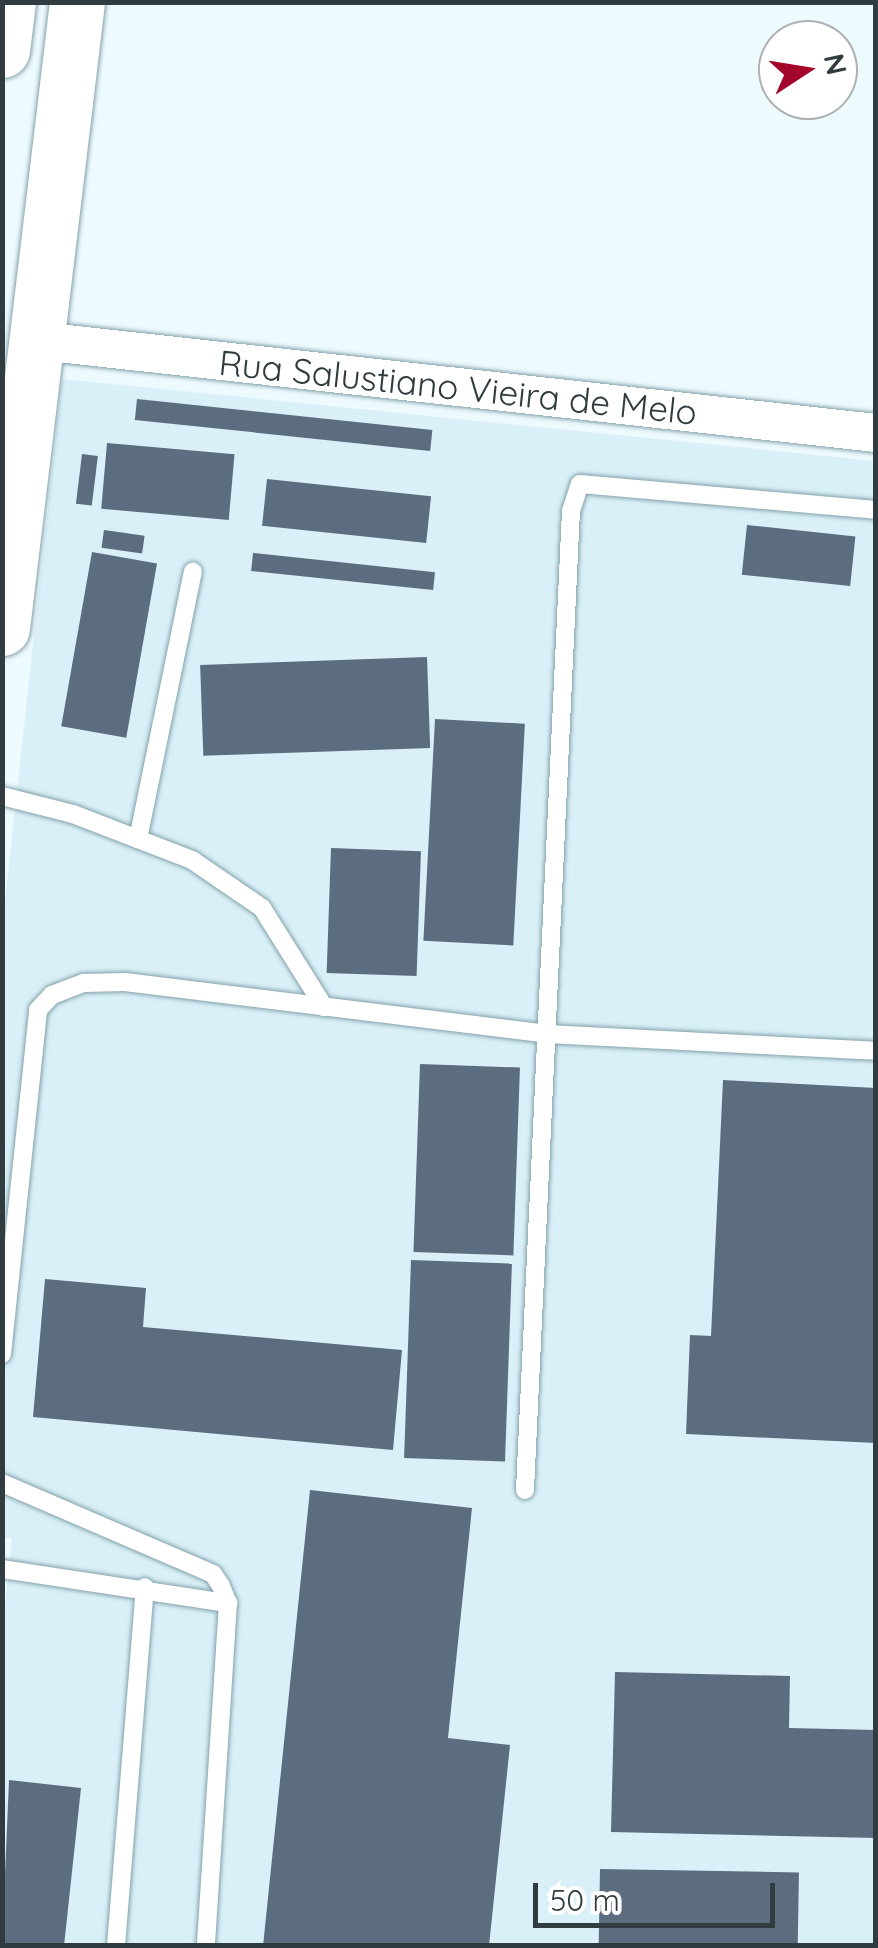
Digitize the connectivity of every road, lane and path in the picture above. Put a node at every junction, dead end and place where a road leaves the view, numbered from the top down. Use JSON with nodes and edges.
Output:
{"nodes":[{"id":1,"x":8,"y":2,"type":"edge"},
{"id":2,"x":78,"y":2,"type":"edge"},
{"id":3,"x":2,"y":50,"type":"edge"},
{"id":4,"x":40,"y":341,"type":"junction"},
{"id":5,"x":876,"y":433,"type":"edge"},
{"id":6,"x":876,"y":510,"type":"edge"},
{"id":7,"x":193,"y":572,"type":"dead end"},
{"id":8,"x":2,"y":628,"type":"edge"},
{"id":9,"x":2,"y":796,"type":"edge"},
{"id":10,"x":138,"y":839,"type":"junction"},
{"id":11,"x":324,"y":1007,"type":"junction"},
{"id":12,"x":546,"y":1034,"type":"junction"},
{"id":13,"x":876,"y":1051,"type":"edge"},
{"id":14,"x":2,"y":1354,"type":"edge"},
{"id":15,"x":2,"y":1483,"type":"edge"},
{"id":16,"x":524,"y":1490,"type":"dead end"},
{"id":17,"x":2,"y":1569,"type":"edge"},
{"id":18,"x":145,"y":1588,"type":"junction"},
{"id":19,"x":228,"y":1602,"type":"junction"},
{"id":20,"x":116,"y":1946,"type":"edge"},
{"id":21,"x":206,"y":1946,"type":"edge"}],
"edges":[{"from":1,"to":3,"type":"highway"},
{"from":2,"to":4,"type":"highway"},
{"from":4,"to":5,"type":"street","name":"Rua Salustiano Vieira de Melo"},
{"from":4,"to":8,"type":"highway"},
{"from":6,"to":12,"type":"lane"},
{"from":7,"to":10,"type":"lane"},
{"from":9,"to":10,"type":"lane"},
{"from":10,"to":11,"type":"lane"},
{"from":11,"to":12,"type":"lane"},
{"from":11,"to":14,"type":"lane"},
{"from":12,"to":13,"type":"lane"},
{"from":12,"to":16,"type":"lane"},
{"from":15,"to":19,"type":"lane"},
{"from":17,"to":18,"type":"lane"},
{"from":18,"to":19,"type":"lane"},
{"from":18,"to":20,"type":"lane"},
{"from":19,"to":21,"type":"lane"}]}
